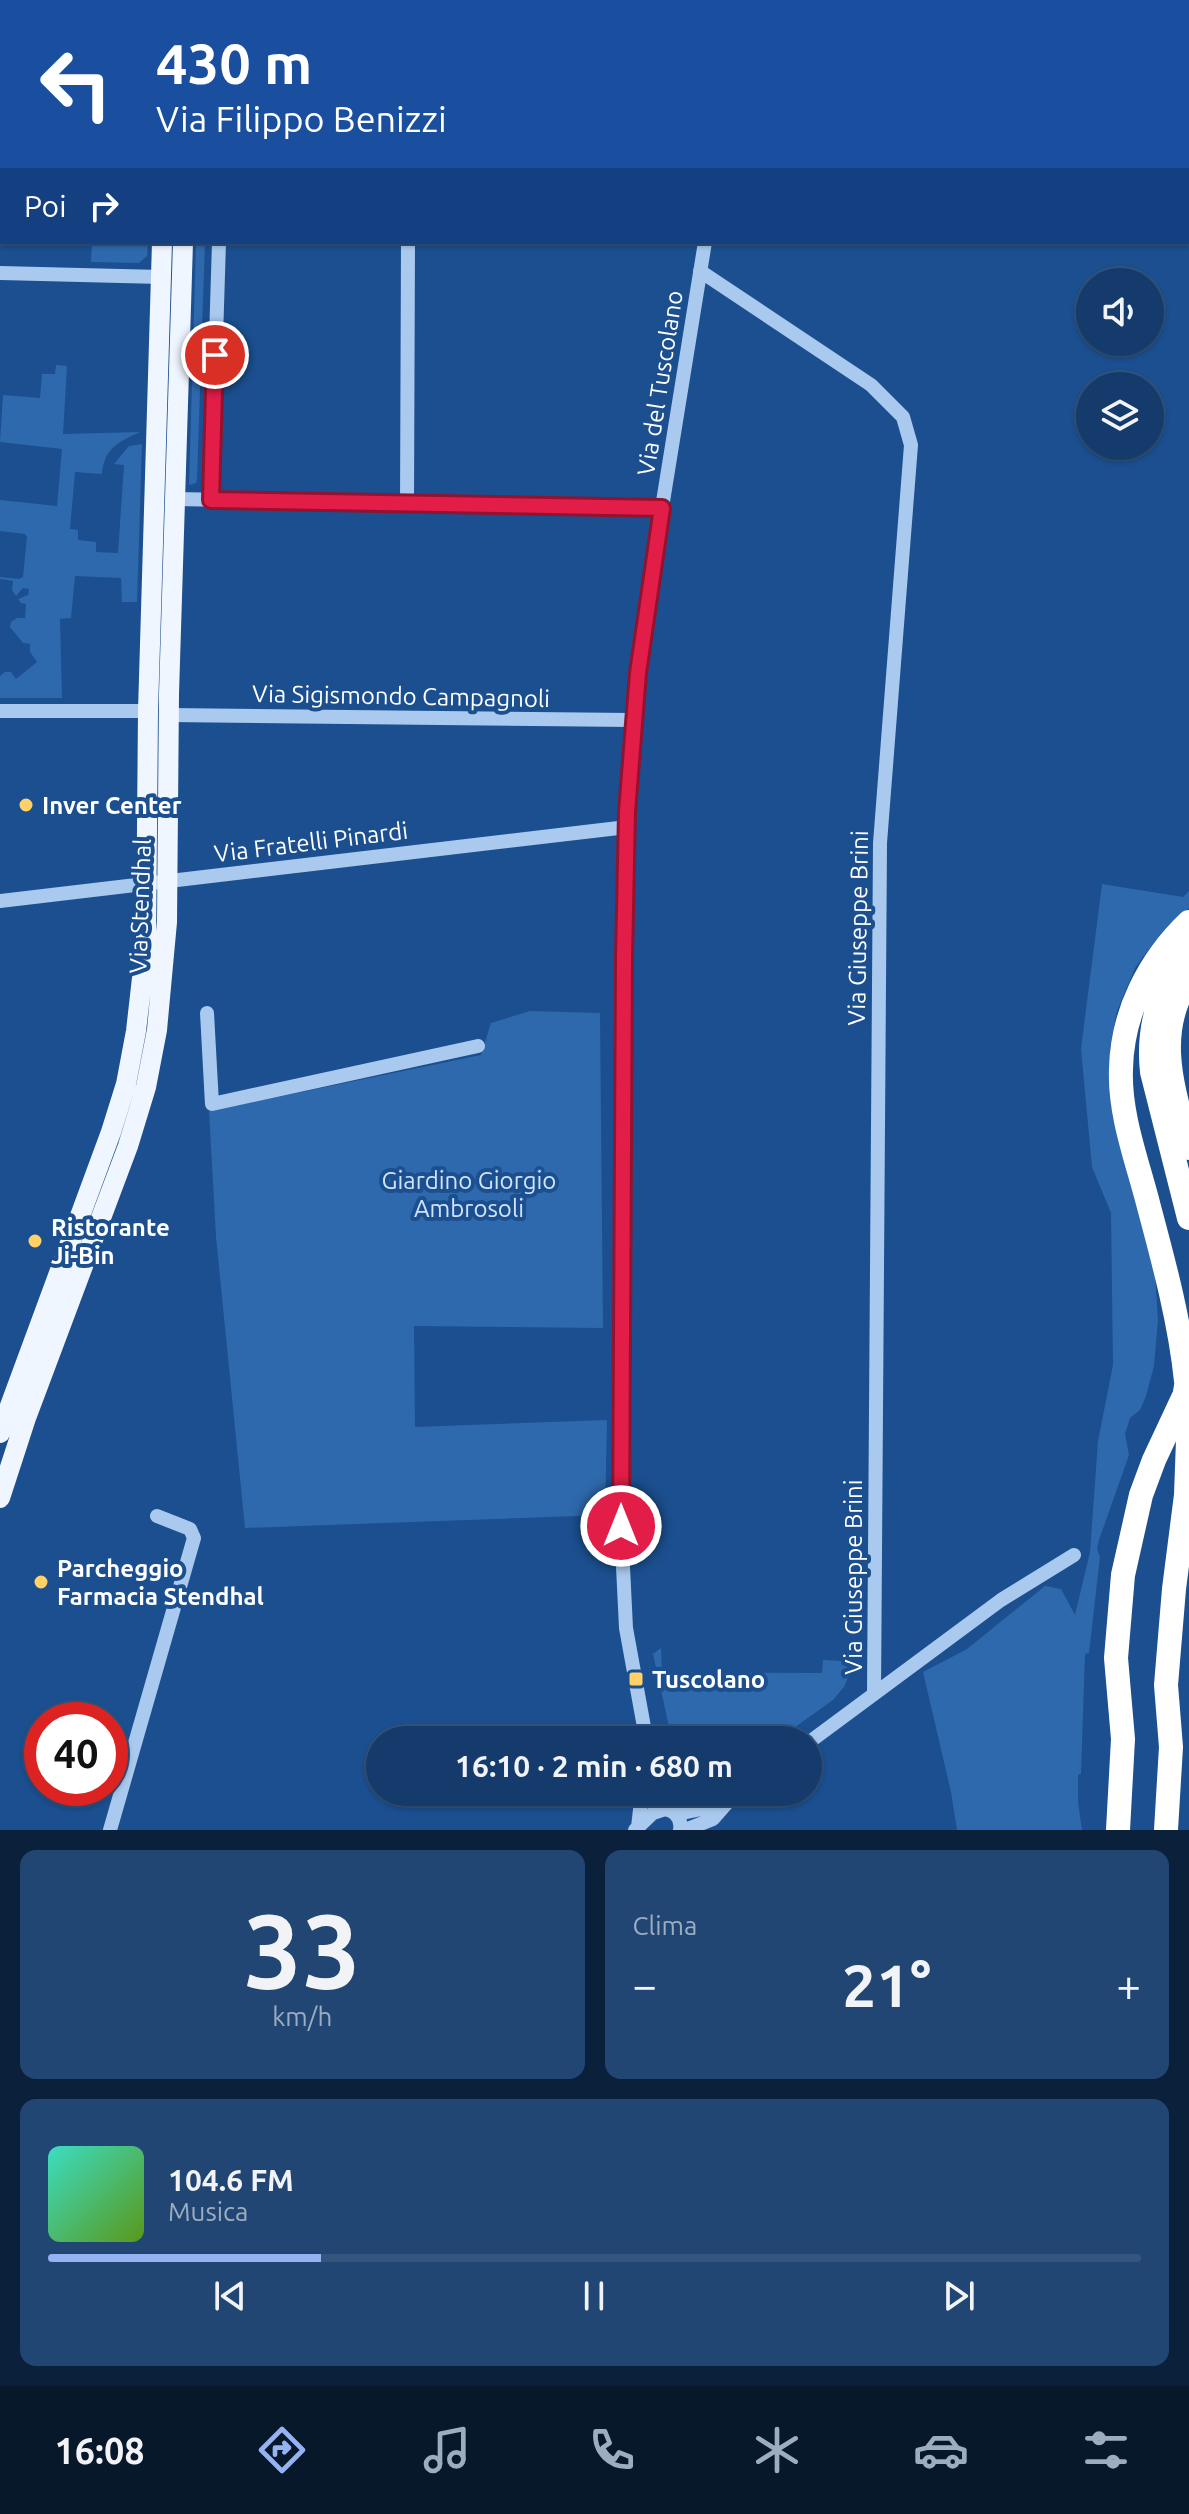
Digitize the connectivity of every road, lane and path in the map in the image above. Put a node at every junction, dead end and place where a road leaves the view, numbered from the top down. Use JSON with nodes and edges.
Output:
{"nodes":[{"id":1,"x":162,"y":244,"type":"edge"},
{"id":2,"x":183,"y":244,"type":"edge"},
{"id":3,"x":219,"y":244,"type":"edge"},
{"id":4,"x":408,"y":244,"type":"edge"},
{"id":5,"x":705,"y":244,"type":"edge"},
{"id":6,"x":700,"y":271,"type":"junction"},
{"id":7,"x":0,"y":273,"type":"edge"},
{"id":8,"x":161,"y":277,"type":"junction"},
{"id":9,"x":175,"y":499,"type":"junction"},
{"id":10,"x":211,"y":500,"type":"junction"},
{"id":11,"x":407,"y":505,"type":"junction"},
{"id":12,"x":662,"y":508,"type":"junction"},
{"id":13,"x":0,"y":711,"type":"edge"},
{"id":14,"x":148,"y":711,"type":"junction"},
{"id":15,"x":169,"y":715,"type":"junction"},
{"id":16,"x":632,"y":720,"type":"junction"},
{"id":17,"x":627,"y":827,"type":"junction"},
{"id":18,"x":158,"y":883,"type":"junction"},
{"id":19,"x":0,"y":901,"type":"edge"},
{"id":20,"x":1189,"y":922,"type":"edge"},
{"id":21,"x":1189,"y":951,"type":"edge"},
{"id":22,"x":1189,"y":978,"type":"edge"},
{"id":23,"x":207,"y":1013,"type":"dead end"},
{"id":24,"x":478,"y":1046,"type":"dead end"},
{"id":25,"x":1189,"y":1148,"type":"edge"},
{"id":26,"x":1189,"y":1218,"type":"edge"},
{"id":27,"x":1187,"y":1380,"type":"edge"},
{"id":28,"x":0,"y":1433,"type":"edge"},
{"id":29,"x":0,"y":1498,"type":"edge"},
{"id":30,"x":157,"y":1516,"type":"dead end"},
{"id":31,"x":1074,"y":1555,"type":"dead end"},
{"id":32,"x":874,"y":1694,"type":"junction"},
{"id":33,"x":644,"y":1726,"type":"edge"},
{"id":34,"x":822,"y":1733,"type":"edge"},
{"id":35,"x":640,"y":1806,"type":"edge"},
{"id":36,"x":672,"y":1806,"type":"edge"},
{"id":37,"x":711,"y":1806,"type":"edge"},
{"id":38,"x":724,"y":1806,"type":"edge"},
{"id":39,"x":675,"y":1813,"type":"junction"},
{"id":40,"x":636,"y":1828,"type":"edge"},
{"id":41,"x":110,"y":1830,"type":"edge"},
{"id":42,"x":683,"y":1830,"type":"edge"},
{"id":43,"x":1118,"y":1830,"type":"edge"},
{"id":44,"x":1166,"y":1830,"type":"edge"}],
"edges":[{"from":1,"to":8,"type":"main road","name":"Via Stendhal"},
{"from":2,"to":9,"type":"main road","name":"Via Stendhal"},
{"from":3,"to":10,"type":"street"},
{"from":4,"to":11,"type":"street"},
{"from":5,"to":6,"type":"street","name":"Via del Tuscolano"},
{"from":6,"to":12,"type":"street","name":"Via del Tuscolano"},
{"from":6,"to":32,"type":"street","name":"Via Giuseppe Brini"},
{"from":7,"to":8,"type":"street"},
{"from":8,"to":14,"type":"main road","name":"Via Stendhal"},
{"from":9,"to":10,"type":"street"},
{"from":9,"to":15,"type":"main road","name":"Via Stendhal"},
{"from":10,"to":11,"type":"street"},
{"from":11,"to":12,"type":"street"},
{"from":12,"to":16,"type":"street","name":"Via del Tuscolano"},
{"from":13,"to":14,"type":"street"},
{"from":14,"to":18,"type":"main road","name":"Via Stendhal"},
{"from":15,"to":16,"type":"street","name":"Via Sigismondo Campagnoli"},
{"from":15,"to":18,"type":"main road","name":"Via Stendhal"},
{"from":16,"to":17,"type":"street","name":"Via del Tuscolano"},
{"from":17,"to":18,"type":"street","name":"Via Fratelli Pinardi"},
{"from":17,"to":33,"type":"street","name":"Via del Tuscolano"},
{"from":18,"to":19,"type":"street","name":"Via Fratelli Pinardi"},
{"from":18,"to":28,"type":"main road","name":"Via Stendhal"},
{"from":18,"to":29,"type":"main road","name":"Via Stendhal"},
{"from":20,"to":27,"type":"highway"},
{"from":21,"to":26,"type":"highway"},
{"from":22,"to":25,"type":"highway"},
{"from":23,"to":24,"type":"street"},
{"from":27,"to":43,"type":"highway"},
{"from":27,"to":44,"type":"highway"},
{"from":30,"to":41,"type":"street"},
{"from":31,"to":32,"type":"street"},
{"from":32,"to":34,"type":"street"},
{"from":35,"to":40,"type":"street"},
{"from":36,"to":39,"type":"street"},
{"from":37,"to":39,"type":"street"},
{"from":38,"to":42,"type":"street"},
{"from":39,"to":40,"type":"street"},
{"from":39,"to":42,"type":"street"}]}
